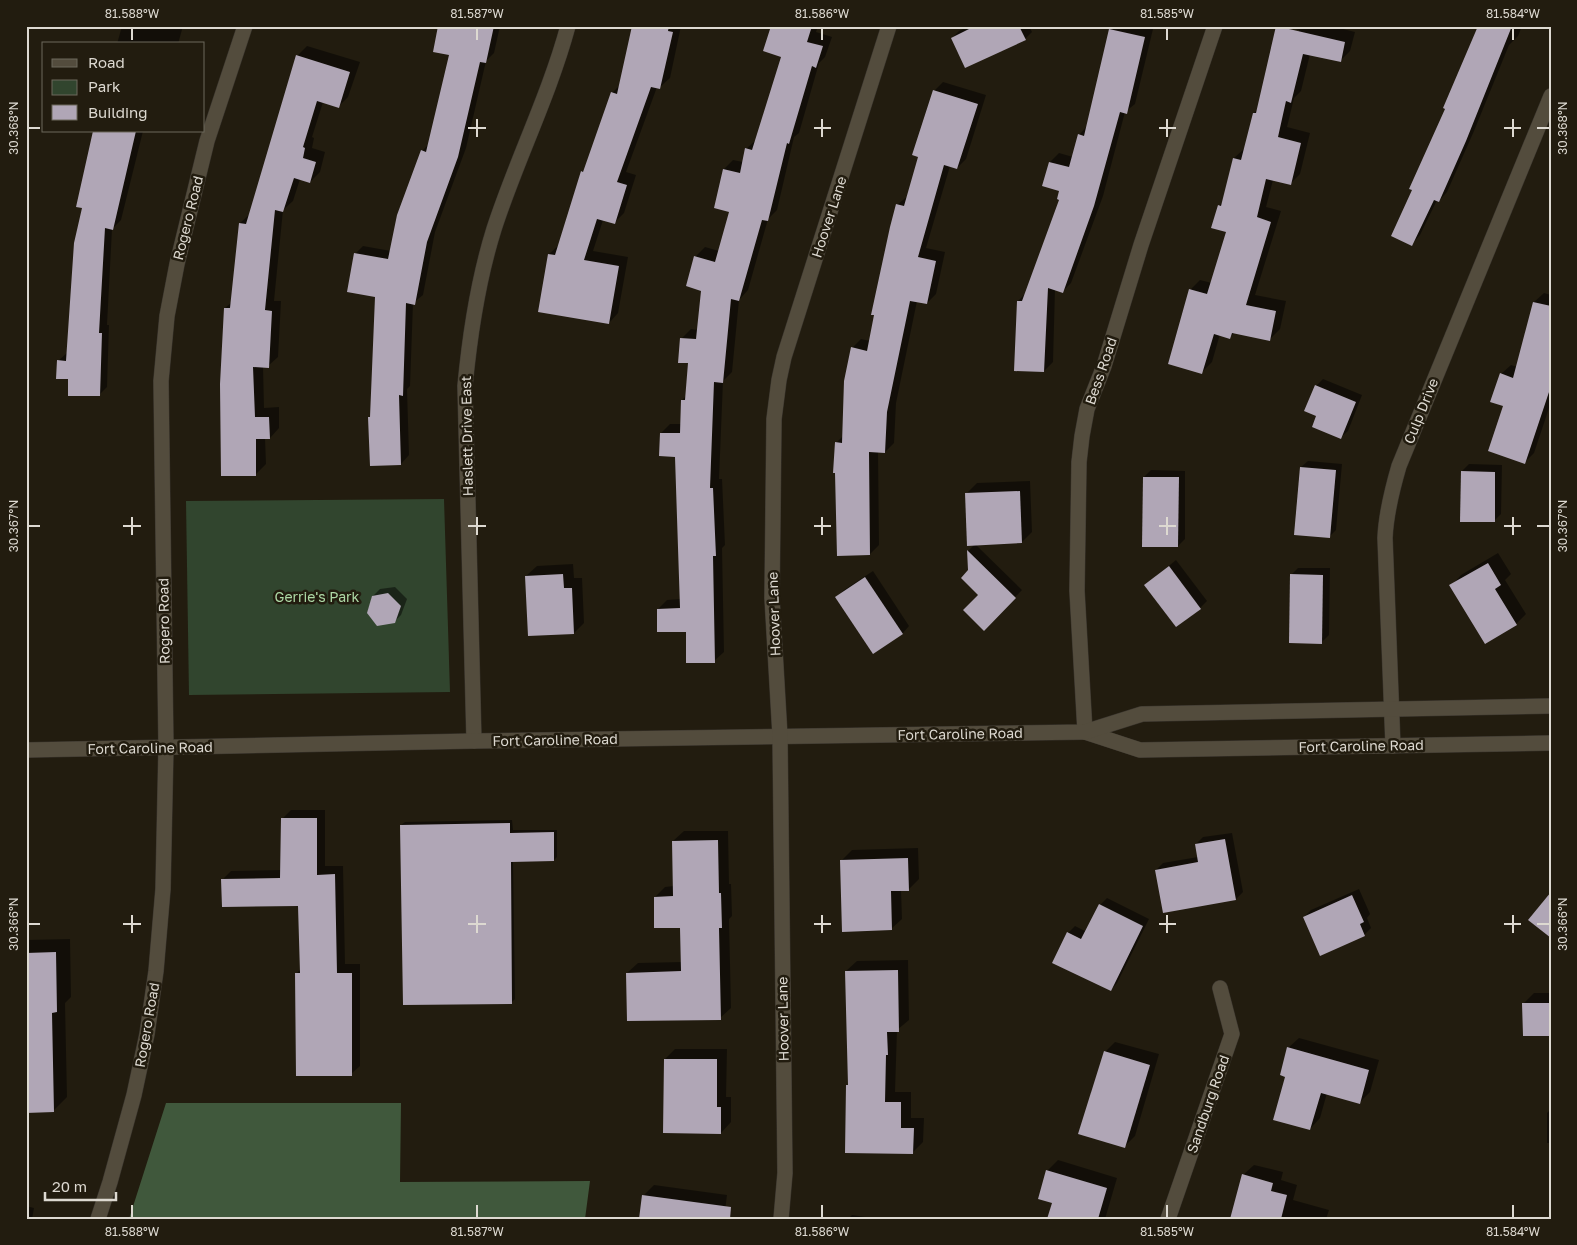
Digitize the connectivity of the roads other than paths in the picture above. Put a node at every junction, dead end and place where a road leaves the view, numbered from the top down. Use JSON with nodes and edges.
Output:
{"nodes":[{"id":1,"x":245,"y":26,"type":"edge"},
{"id":2,"x":568,"y":26,"type":"edge"},
{"id":3,"x":889,"y":26,"type":"edge"},
{"id":4,"x":1215,"y":26,"type":"edge"},
{"id":5,"x":1551,"y":96,"type":"edge"},
{"id":6,"x":1551,"y":706,"type":"edge"},
{"id":7,"x":1392,"y":709,"type":"junction"},
{"id":8,"x":1084,"y":732,"type":"junction"},
{"id":9,"x":780,"y":736,"type":"junction"},
{"id":10,"x":474,"y":741,"type":"junction"},
{"id":11,"x":1551,"y":743,"type":"edge"},
{"id":12,"x":1393,"y":746,"type":"junction"},
{"id":13,"x":166,"y":747,"type":"junction"},
{"id":14,"x":26,"y":750,"type":"edge"},
{"id":15,"x":1220,"y":988,"type":"dead end"},
{"id":16,"x":98,"y":1219,"type":"edge"},
{"id":17,"x":781,"y":1219,"type":"edge"},
{"id":18,"x":1168,"y":1219,"type":"edge"}],
"edges":[{"from":1,"to":13,"type":"street","name":"Rogero Road"},
{"from":2,"to":10,"type":"street","name":"Haslett Drive East"},
{"from":3,"to":9,"type":"street","name":"Hoover Lane"},
{"from":4,"to":8,"type":"street","name":"Bess Road"},
{"from":5,"to":7,"type":"street","name":"Culp Drive"},
{"from":6,"to":7,"type":"street","name":"Fort Caroline Road"},
{"from":7,"to":8,"type":"street","name":"Fort Caroline Road"},
{"from":7,"to":12,"type":"street","name":"Culp Drive"},
{"from":8,"to":9,"type":"street","name":"Fort Caroline Road"},
{"from":8,"to":12,"type":"street","name":"Fort Caroline Road"},
{"from":9,"to":10,"type":"street","name":"Fort Caroline Road"},
{"from":9,"to":17,"type":"street","name":"Hoover Lane"},
{"from":10,"to":13,"type":"street","name":"Fort Caroline Road"},
{"from":11,"to":12,"type":"street","name":"Fort Caroline Road"},
{"from":13,"to":14,"type":"street","name":"Fort Caroline Road"},
{"from":13,"to":16,"type":"street","name":"Rogero Road"},
{"from":15,"to":18,"type":"street","name":"Sandburg Road"}]}
